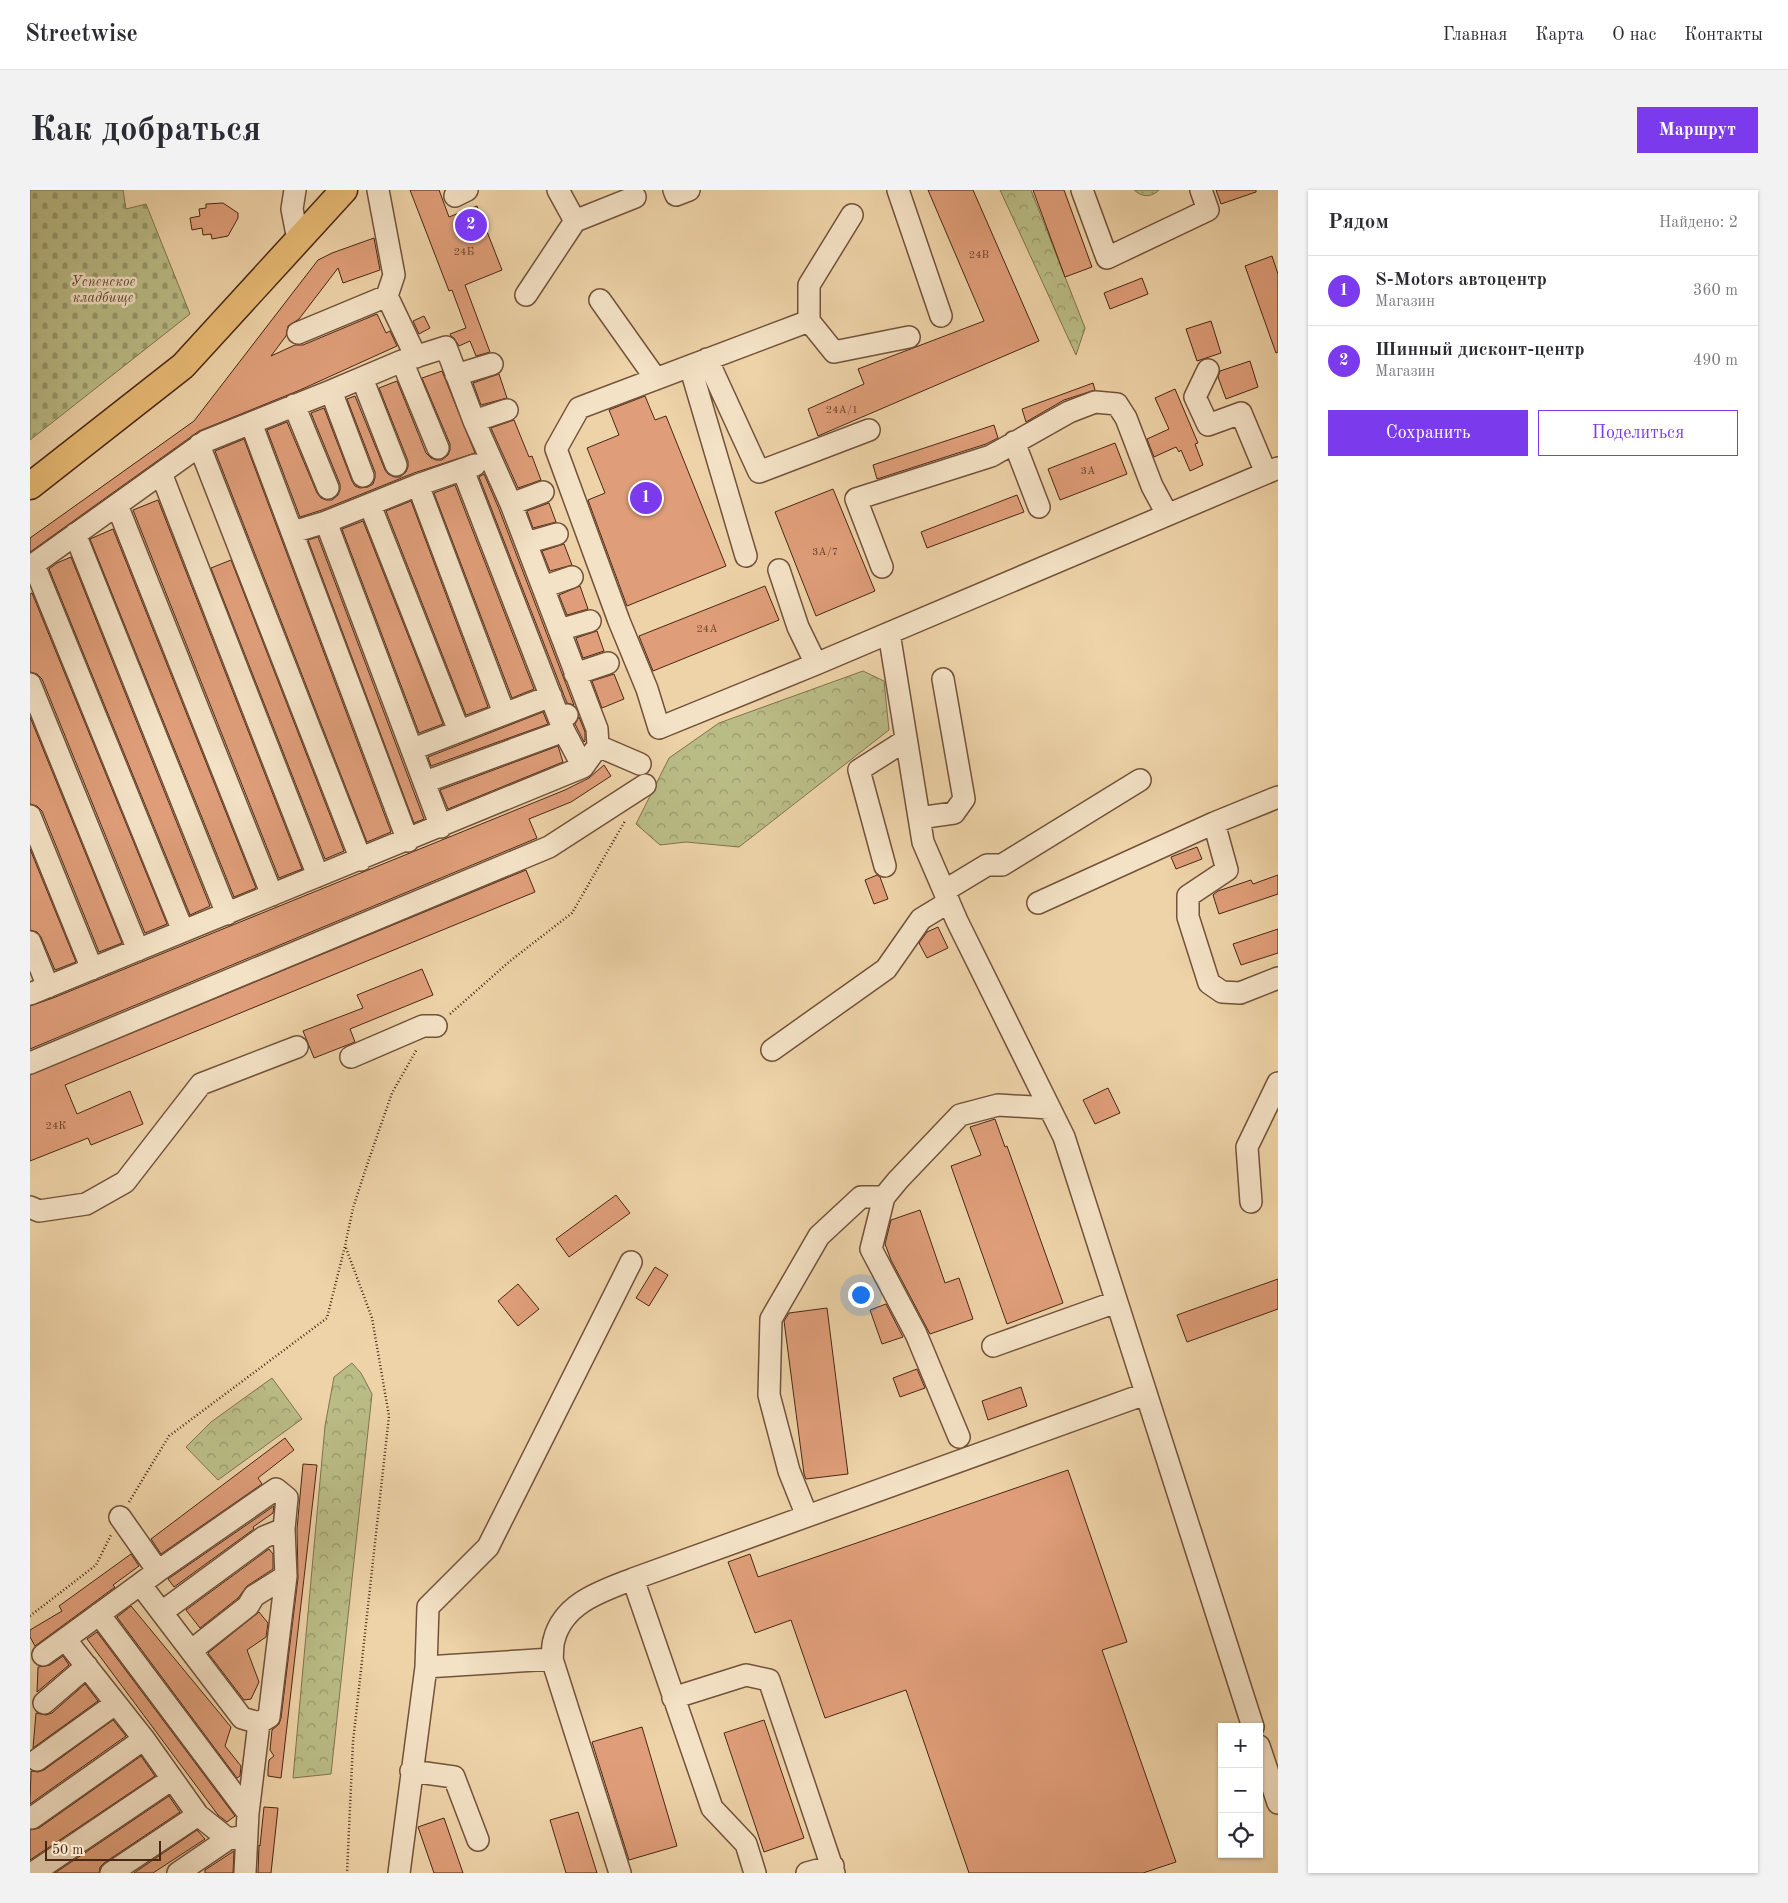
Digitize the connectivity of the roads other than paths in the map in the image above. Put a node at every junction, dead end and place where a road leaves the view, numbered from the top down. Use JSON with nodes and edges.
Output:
{"nodes":[{"id":1,"x":296,"y":190,"type":"edge"},
{"id":2,"x":344,"y":190,"type":"edge"},
{"id":3,"x":378,"y":190,"type":"edge"},
{"id":4,"x":558,"y":190,"type":"edge"},
{"id":5,"x":674,"y":190,"type":"edge"},
{"id":6,"x":689,"y":190,"type":"edge"},
{"id":7,"x":898,"y":190,"type":"edge"},
{"id":8,"x":1082,"y":190,"type":"edge"},
{"id":9,"x":1201,"y":190,"type":"edge"},
{"id":10,"x":635,"y":197,"type":"dead end"},
{"id":11,"x":852,"y":214,"type":"dead end"},
{"id":12,"x":575,"y":221,"type":"junction"},
{"id":13,"x":298,"y":240,"type":"junction"},
{"id":14,"x":526,"y":295,"type":"dead end"},
{"id":15,"x":387,"y":296,"type":"junction"},
{"id":16,"x":600,"y":300,"type":"dead end"},
{"id":17,"x":941,"y":316,"type":"dead end"},
{"id":18,"x":809,"y":321,"type":"junction"},
{"id":19,"x":298,"y":333,"type":"dead end"},
{"id":20,"x":909,"y":337,"type":"dead end"},
{"id":21,"x":409,"y":359,"type":"junction"},
{"id":22,"x":699,"y":363,"type":"junction"},
{"id":23,"x":492,"y":364,"type":"dead end"},
{"id":24,"x":1208,"y":370,"type":"dead end"},
{"id":25,"x":456,"y":375,"type":"junction"},
{"id":26,"x":362,"y":378,"type":"junction"},
{"id":27,"x":656,"y":379,"type":"junction"},
{"id":28,"x":331,"y":391,"type":"junction"},
{"id":29,"x":294,"y":405,"type":"junction"},
{"id":30,"x":507,"y":410,"type":"dead end"},
{"id":31,"x":474,"y":421,"type":"junction"},
{"id":32,"x":251,"y":423,"type":"junction"},
{"id":33,"x":869,"y":430,"type":"dead end"},
{"id":34,"x":1014,"y":442,"type":"junction"},
{"id":35,"x":199,"y":446,"type":"junction"},
{"id":36,"x":438,"y":448,"type":"dead end"},
{"id":37,"x":491,"y":458,"type":"junction"},
{"id":38,"x":396,"y":465,"type":"dead end"},
{"id":39,"x":463,"y":470,"type":"junction"},
{"id":40,"x":1272,"y":470,"type":"edge"},
{"id":41,"x":161,"y":473,"type":"junction"},
{"id":42,"x":363,"y":476,"type":"dead end"},
{"id":43,"x":418,"y":485,"type":"junction"},
{"id":44,"x":30,"y":486,"type":"edge"},
{"id":45,"x":328,"y":488,"type":"dead end"},
{"id":46,"x":543,"y":492,"type":"dead end"},
{"id":47,"x":511,"y":504,"type":"junction"},
{"id":48,"x":117,"y":505,"type":"junction"},
{"id":49,"x":370,"y":505,"type":"junction"},
{"id":50,"x":1038,"y":507,"type":"dead end"},
{"id":51,"x":1167,"y":514,"type":"junction"},
{"id":52,"x":326,"y":522,"type":"junction"},
{"id":53,"x":293,"y":532,"type":"junction"},
{"id":54,"x":75,"y":534,"type":"junction"},
{"id":55,"x":556,"y":534,"type":"dead end"},
{"id":56,"x":526,"y":544,"type":"junction"},
{"id":57,"x":746,"y":556,"type":"dead end"},
{"id":58,"x":32,"y":566,"type":"edge"},
{"id":59,"x":882,"y":567,"type":"dead end"},
{"id":60,"x":778,"y":570,"type":"dead end"},
{"id":61,"x":572,"y":577,"type":"dead end"},
{"id":62,"x":543,"y":588,"type":"junction"},
{"id":63,"x":590,"y":621,"type":"dead end"},
{"id":64,"x":559,"y":630,"type":"junction"},
{"id":65,"x":889,"y":633,"type":"junction"},
{"id":66,"x":608,"y":663,"type":"dead end"},
{"id":67,"x":816,"y":664,"type":"junction"},
{"id":68,"x":575,"y":674,"type":"junction"},
{"id":69,"x":942,"y":679,"type":"dead end"},
{"id":70,"x":30,"y":684,"type":"edge"},
{"id":71,"x":550,"y":696,"type":"junction"},
{"id":72,"x":588,"y":708,"type":"junction"},
{"id":73,"x":504,"y":714,"type":"junction"},
{"id":74,"x":561,"y":724,"type":"junction"},
{"id":75,"x":459,"y":731,"type":"junction"},
{"id":76,"x":906,"y":740,"type":"junction"},
{"id":77,"x":598,"y":746,"type":"junction"},
{"id":78,"x":413,"y":749,"type":"junction"},
{"id":79,"x":640,"y":764,"type":"dead end"},
{"id":80,"x":583,"y":767,"type":"junction"},
{"id":81,"x":1140,"y":780,"type":"dead end"},
{"id":82,"x":425,"y":782,"type":"junction"},
{"id":83,"x":645,"y":785,"type":"dead end"},
{"id":84,"x":1278,"y":797,"type":"edge"},
{"id":85,"x":30,"y":816,"type":"edge"},
{"id":86,"x":919,"y":818,"type":"junction"},
{"id":87,"x":1214,"y":823,"type":"junction"},
{"id":88,"x":442,"y":827,"type":"junction"},
{"id":89,"x":408,"y":840,"type":"junction"},
{"id":90,"x":361,"y":860,"type":"junction"},
{"id":91,"x":885,"y":866,"type":"dead end"},
{"id":92,"x":318,"y":876,"type":"junction"},
{"id":93,"x":272,"y":895,"type":"junction"},
{"id":94,"x":946,"y":896,"type":"junction"},
{"id":95,"x":1038,"y":903,"type":"dead end"},
{"id":96,"x":227,"y":914,"type":"junction"},
{"id":97,"x":183,"y":932,"type":"junction"},
{"id":98,"x":30,"y":942,"type":"edge"},
{"id":99,"x":138,"y":950,"type":"junction"},
{"id":100,"x":92,"y":969,"type":"junction"},
{"id":101,"x":1278,"y":978,"type":"edge"},
{"id":102,"x":39,"y":990,"type":"edge"},
{"id":103,"x":436,"y":1026,"type":"road end"},
{"id":104,"x":297,"y":1047,"type":"dead end"},
{"id":105,"x":772,"y":1050,"type":"dead end"},
{"id":106,"x":350,"y":1056,"type":"dead end"},
{"id":107,"x":30,"y":1063,"type":"edge"},
{"id":108,"x":1278,"y":1083,"type":"edge"},
{"id":109,"x":1049,"y":1108,"type":"junction"},
{"id":110,"x":884,"y":1197,"type":"junction"},
{"id":111,"x":1251,"y":1202,"type":"dead end"},
{"id":112,"x":30,"y":1207,"type":"edge"},
{"id":113,"x":630,"y":1262,"type":"dead end"},
{"id":114,"x":1116,"y":1302,"type":"junction"},
{"id":115,"x":993,"y":1346,"type":"dead end"},
{"id":116,"x":1145,"y":1394,"type":"junction"},
{"id":117,"x":959,"y":1437,"type":"dead end"},
{"id":118,"x":807,"y":1516,"type":"junction"},
{"id":119,"x":120,"y":1517,"type":"road end"},
{"id":120,"x":284,"y":1529,"type":"junction"},
{"id":121,"x":158,"y":1571,"type":"junction"},
{"id":122,"x":286,"y":1576,"type":"junction"},
{"id":123,"x":633,"y":1579,"type":"junction"},
{"id":124,"x":140,"y":1584,"type":"junction"},
{"id":125,"x":162,"y":1612,"type":"junction"},
{"id":126,"x":99,"y":1614,"type":"junction"},
{"id":127,"x":65,"y":1639,"type":"junction"},
{"id":128,"x":192,"y":1650,"type":"junction"},
{"id":129,"x":44,"y":1655,"type":"dead end"},
{"id":130,"x":552,"y":1660,"type":"junction"},
{"id":131,"x":87,"y":1666,"type":"junction"},
{"id":132,"x":426,"y":1667,"type":"junction"},
{"id":133,"x":673,"y":1698,"type":"junction"},
{"id":134,"x":44,"y":1702,"type":"dead end"},
{"id":135,"x":115,"y":1704,"type":"junction"},
{"id":136,"x":259,"y":1722,"type":"junction"},
{"id":137,"x":1252,"y":1723,"type":"edge"},
{"id":138,"x":144,"y":1739,"type":"junction"},
{"id":139,"x":1263,"y":1752,"type":"edge"},
{"id":140,"x":37,"y":1760,"type":"dead end"},
{"id":141,"x":1273,"y":1768,"type":"edge"},
{"id":142,"x":411,"y":1772,"type":"junction"},
{"id":143,"x":172,"y":1779,"type":"junction"},
{"id":144,"x":1278,"y":1803,"type":"edge"},
{"id":145,"x":248,"y":1812,"type":"junction"},
{"id":146,"x":198,"y":1815,"type":"junction"},
{"id":147,"x":32,"y":1818,"type":"dead end"},
{"id":148,"x":238,"y":1837,"type":"junction"},
{"id":149,"x":478,"y":1840,"type":"dead end"},
{"id":150,"x":196,"y":1867,"type":"edge"},
{"id":151,"x":834,"y":1869,"type":"edge"},
{"id":152,"x":33,"y":1873,"type":"edge"},
{"id":153,"x":111,"y":1873,"type":"edge"},
{"id":154,"x":178,"y":1873,"type":"edge"},
{"id":155,"x":245,"y":1873,"type":"edge"},
{"id":156,"x":399,"y":1873,"type":"edge"},
{"id":157,"x":620,"y":1873,"type":"edge"},
{"id":158,"x":756,"y":1873,"type":"edge"},
{"id":159,"x":807,"y":1873,"type":"edge"}],
"edges":[{"from":1,"to":13,"type":"lane"},
{"from":2,"to":13,"type":"main road"},
{"from":3,"to":15,"type":"lane"},
{"from":4,"to":12,"type":"lane"},
{"from":5,"to":6,"type":"lane"},
{"from":7,"to":17,"type":"lane"},
{"from":8,"to":9,"type":"lane"},
{"from":10,"to":12,"type":"lane"},
{"from":11,"to":18,"type":"lane"},
{"from":12,"to":14,"type":"lane"},
{"from":13,"to":44,"type":"main road"},
{"from":15,"to":19,"type":"lane"},
{"from":15,"to":21,"type":"lane"},
{"from":16,"to":27,"type":"lane"},
{"from":18,"to":20,"type":"lane"},
{"from":18,"to":22,"type":"lane"},
{"from":21,"to":25,"type":"lane"},
{"from":21,"to":26,"type":"lane"},
{"from":21,"to":36,"type":"lane"},
{"from":22,"to":27,"type":"lane"},
{"from":22,"to":33,"type":"lane"},
{"from":22,"to":57,"type":"lane"},
{"from":23,"to":25,"type":"lane"},
{"from":24,"to":40,"type":"lane"},
{"from":25,"to":31,"type":"lane"},
{"from":26,"to":28,"type":"lane"},
{"from":26,"to":38,"type":"lane"},
{"from":27,"to":67,"type":"lane"},
{"from":28,"to":29,"type":"lane"},
{"from":28,"to":42,"type":"lane"},
{"from":29,"to":32,"type":"lane"},
{"from":29,"to":45,"type":"lane"},
{"from":30,"to":31,"type":"lane"},
{"from":31,"to":37,"type":"lane"},
{"from":32,"to":35,"type":"lane"},
{"from":32,"to":53,"type":"lane"},
{"from":34,"to":50,"type":"lane"},
{"from":34,"to":51,"type":"lane"},
{"from":34,"to":59,"type":"lane"},
{"from":35,"to":41,"type":"lane"},
{"from":35,"to":90,"type":"lane"},
{"from":37,"to":39,"type":"lane"},
{"from":37,"to":47,"type":"lane"},
{"from":39,"to":43,"type":"lane"},
{"from":39,"to":71,"type":"lane"},
{"from":40,"to":51,"type":"lane"},
{"from":41,"to":48,"type":"lane"},
{"from":41,"to":92,"type":"lane"},
{"from":43,"to":49,"type":"lane"},
{"from":43,"to":73,"type":"lane"},
{"from":46,"to":47,"type":"lane"},
{"from":47,"to":56,"type":"lane"},
{"from":48,"to":54,"type":"lane"},
{"from":48,"to":93,"type":"lane"},
{"from":49,"to":52,"type":"lane"},
{"from":49,"to":75,"type":"lane"},
{"from":51,"to":65,"type":"lane"},
{"from":52,"to":53,"type":"lane"},
{"from":52,"to":78,"type":"lane"},
{"from":53,"to":89,"type":"lane"},
{"from":54,"to":58,"type":"lane"},
{"from":54,"to":96,"type":"lane"},
{"from":55,"to":56,"type":"lane"},
{"from":56,"to":62,"type":"lane"},
{"from":58,"to":97,"type":"lane"},
{"from":60,"to":67,"type":"lane"},
{"from":61,"to":62,"type":"lane"},
{"from":62,"to":64,"type":"lane"},
{"from":63,"to":64,"type":"lane"},
{"from":64,"to":68,"type":"lane"},
{"from":65,"to":67,"type":"lane"},
{"from":65,"to":76,"type":"lane"},
{"from":66,"to":68,"type":"lane"},
{"from":68,"to":72,"type":"lane"},
{"from":69,"to":86,"type":"lane"},
{"from":70,"to":99,"type":"lane"},
{"from":71,"to":73,"type":"lane"},
{"from":71,"to":74,"type":"lane"},
{"from":72,"to":74,"type":"lane"},
{"from":72,"to":77,"type":"lane"},
{"from":73,"to":75,"type":"lane"},
{"from":74,"to":80,"type":"lane"},
{"from":74,"to":82,"type":"lane"},
{"from":75,"to":78,"type":"lane"},
{"from":76,"to":86,"type":"lane"},
{"from":76,"to":91,"type":"lane"},
{"from":77,"to":79,"type":"lane"},
{"from":77,"to":80,"type":"lane"},
{"from":78,"to":82,"type":"lane"},
{"from":80,"to":88,"type":"lane"},
{"from":81,"to":94,"type":"lane"},
{"from":82,"to":88,"type":"lane"},
{"from":83,"to":107,"type":"lane"},
{"from":84,"to":87,"type":"lane"},
{"from":85,"to":100,"type":"lane"},
{"from":86,"to":94,"type":"lane"},
{"from":87,"to":95,"type":"lane"},
{"from":87,"to":101,"type":"lane"},
{"from":88,"to":89,"type":"lane"},
{"from":89,"to":90,"type":"lane"},
{"from":90,"to":92,"type":"lane"},
{"from":92,"to":93,"type":"lane"},
{"from":93,"to":96,"type":"lane"},
{"from":94,"to":105,"type":"lane"},
{"from":94,"to":109,"type":"lane"},
{"from":96,"to":97,"type":"lane"},
{"from":97,"to":99,"type":"lane"},
{"from":98,"to":102,"type":"lane"},
{"from":99,"to":100,"type":"lane"},
{"from":100,"to":102,"type":"lane"},
{"from":103,"to":106,"type":"lane"},
{"from":104,"to":112,"type":"lane"},
{"from":108,"to":111,"type":"lane"},
{"from":109,"to":110,"type":"lane"},
{"from":109,"to":114,"type":"lane"},
{"from":110,"to":117,"type":"lane"},
{"from":110,"to":118,"type":"lane"},
{"from":113,"to":132,"type":"lane"},
{"from":114,"to":115,"type":"lane"},
{"from":114,"to":116,"type":"lane"},
{"from":116,"to":118,"type":"lane"},
{"from":116,"to":137,"type":"lane"},
{"from":118,"to":123,"type":"lane"},
{"from":119,"to":121,"type":"lane"},
{"from":120,"to":121,"type":"lane"},
{"from":120,"to":122,"type":"lane"},
{"from":120,"to":125,"type":"lane"},
{"from":121,"to":124,"type":"lane"},
{"from":122,"to":128,"type":"lane"},
{"from":122,"to":136,"type":"lane"},
{"from":123,"to":130,"type":"lane"},
{"from":123,"to":133,"type":"lane"},
{"from":124,"to":125,"type":"lane"},
{"from":124,"to":126,"type":"lane"},
{"from":125,"to":128,"type":"lane"},
{"from":126,"to":127,"type":"lane"},
{"from":126,"to":145,"type":"lane"},
{"from":127,"to":129,"type":"lane"},
{"from":127,"to":131,"type":"lane"},
{"from":128,"to":136,"type":"lane"},
{"from":130,"to":132,"type":"lane"},
{"from":130,"to":157,"type":"lane"},
{"from":131,"to":134,"type":"lane"},
{"from":131,"to":135,"type":"lane"},
{"from":132,"to":142,"type":"lane"},
{"from":133,"to":151,"type":"lane"},
{"from":133,"to":158,"type":"lane"},
{"from":135,"to":138,"type":"lane"},
{"from":135,"to":140,"type":"lane"},
{"from":136,"to":145,"type":"lane"},
{"from":138,"to":143,"type":"lane"},
{"from":138,"to":147,"type":"lane"},
{"from":139,"to":141,"type":"lane"},
{"from":141,"to":144,"type":"lane"},
{"from":142,"to":149,"type":"lane"},
{"from":142,"to":156,"type":"lane"},
{"from":143,"to":146,"type":"lane"},
{"from":143,"to":152,"type":"lane"},
{"from":145,"to":148,"type":"lane"},
{"from":146,"to":148,"type":"lane"},
{"from":146,"to":153,"type":"lane"},
{"from":148,"to":150,"type":"lane"},
{"from":148,"to":155,"type":"lane"},
{"from":150,"to":154,"type":"lane"},
{"from":151,"to":159,"type":"lane"}]}
